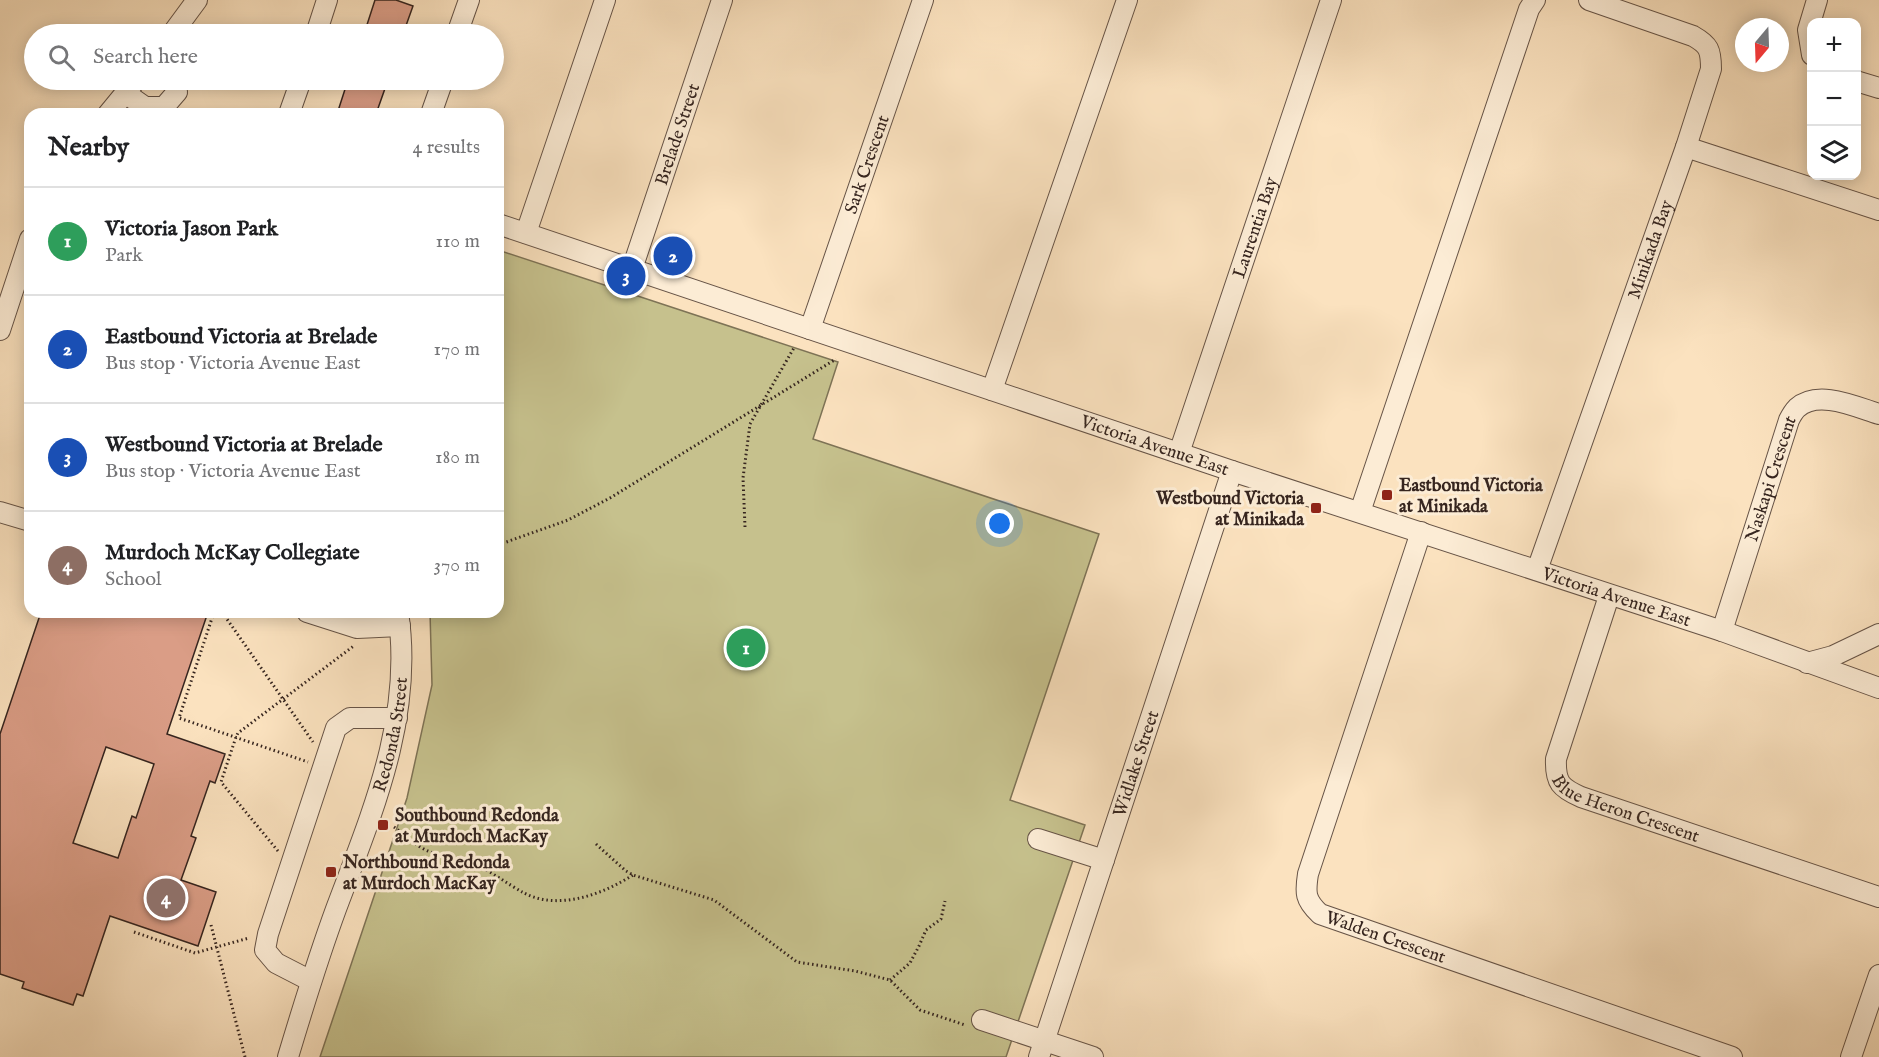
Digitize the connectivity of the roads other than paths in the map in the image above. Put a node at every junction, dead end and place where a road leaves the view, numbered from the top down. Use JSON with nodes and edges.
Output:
{"nodes":[{"id":1,"x":197,"y":0,"type":"edge"},
{"id":2,"x":327,"y":0,"type":"edge"},
{"id":3,"x":468,"y":0,"type":"edge"},
{"id":4,"x":604,"y":0,"type":"edge"},
{"id":5,"x":722,"y":0,"type":"edge"},
{"id":6,"x":923,"y":0,"type":"edge"},
{"id":7,"x":1126,"y":0,"type":"edge"},
{"id":8,"x":1331,"y":0,"type":"edge"},
{"id":9,"x":1535,"y":0,"type":"edge"},
{"id":10,"x":1589,"y":0,"type":"edge"},
{"id":11,"x":1817,"y":0,"type":"edge"},
{"id":12,"x":1812,"y":18,"type":"edge"},
{"id":13,"x":179,"y":24,"type":"edge"},
{"id":14,"x":319,"y":24,"type":"edge"},
{"id":15,"x":460,"y":24,"type":"edge"},
{"id":16,"x":1861,"y":82,"type":"edge"},
{"id":17,"x":1879,"y":88,"type":"edge"},
{"id":18,"x":127,"y":90,"type":"edge"},
{"id":19,"x":133,"y":90,"type":"edge"},
{"id":20,"x":176,"y":90,"type":"edge"},
{"id":21,"x":297,"y":90,"type":"edge"},
{"id":22,"x":439,"y":90,"type":"edge"},
{"id":23,"x":113,"y":108,"type":"edge"},
{"id":24,"x":291,"y":108,"type":"edge"},
{"id":25,"x":433,"y":108,"type":"edge"},
{"id":26,"x":1686,"y":147,"type":"junction"},
{"id":27,"x":1879,"y":210,"type":"edge"},
{"id":28,"x":504,"y":226,"type":"edge"},
{"id":29,"x":526,"y":233,"type":"junction"},
{"id":30,"x":24,"y":257,"type":"edge"},
{"id":31,"x":632,"y":269,"type":"junction"},
{"id":32,"x":810,"y":329,"type":"junction"},
{"id":33,"x":0,"y":330,"type":"edge"},
{"id":34,"x":992,"y":390,"type":"junction"},
{"id":35,"x":1879,"y":414,"type":"edge"},
{"id":36,"x":1179,"y":453,"type":"junction"},
{"id":37,"x":1232,"y":471,"type":"junction"},
{"id":38,"x":0,"y":512,"type":"edge"},
{"id":39,"x":1360,"y":512,"type":"junction"},
{"id":40,"x":24,"y":519,"type":"edge"},
{"id":41,"x":1421,"y":532,"type":"junction"},
{"id":42,"x":1537,"y":570,"type":"junction"},
{"id":43,"x":1609,"y":596,"type":"junction"},
{"id":44,"x":326,"y":618,"type":"edge"},
{"id":45,"x":399,"y":619,"type":"edge"},
{"id":46,"x":1722,"y":632,"type":"junction"},
{"id":47,"x":1879,"y":633,"type":"edge"},
{"id":48,"x":1807,"y":663,"type":"junction"},
{"id":49,"x":1879,"y":687,"type":"edge"},
{"id":50,"x":397,"y":718,"type":"junction"},
{"id":51,"x":1038,"y":839,"type":"dead end"},
{"id":52,"x":1104,"y":860,"type":"junction"},
{"id":53,"x":1879,"y":897,"type":"edge"},
{"id":54,"x":1879,"y":975,"type":"edge"},
{"id":55,"x":311,"y":981,"type":"junction"},
{"id":56,"x":977,"y":1024,"type":"road end"},
{"id":57,"x":1042,"y":1049,"type":"edge"},
{"id":58,"x":288,"y":1057,"type":"edge"},
{"id":59,"x":1093,"y":1057,"type":"edge"},
{"id":60,"x":1732,"y":1057,"type":"edge"},
{"id":61,"x":1851,"y":1057,"type":"edge"}],
"edges":[{"from":1,"to":13,"type":"street"},
{"from":2,"to":14,"type":"street"},
{"from":3,"to":15,"type":"street"},
{"from":4,"to":29,"type":"street"},
{"from":5,"to":31,"type":"street","name":"Brelade Street"},
{"from":6,"to":32,"type":"street","name":"Sark Crescent"},
{"from":7,"to":34,"type":"street"},
{"from":8,"to":36,"type":"street","name":"Laurentia Bay"},
{"from":9,"to":39,"type":"street"},
{"from":10,"to":26,"type":"street","name":"Minikada Bay"},
{"from":11,"to":12,"type":"street"},
{"from":16,"to":17,"type":"street"},
{"from":18,"to":23,"type":"street"},
{"from":19,"to":20,"type":"street"},
{"from":21,"to":24,"type":"street"},
{"from":22,"to":25,"type":"street"},
{"from":26,"to":27,"type":"street"},
{"from":26,"to":42,"type":"street","name":"Minikada Bay"},
{"from":28,"to":29,"type":"street","name":"Victoria Avenue East"},
{"from":29,"to":31,"type":"street","name":"Victoria Avenue East"},
{"from":30,"to":33,"type":"street"},
{"from":31,"to":32,"type":"street","name":"Victoria Avenue East"},
{"from":32,"to":34,"type":"street","name":"Victoria Avenue East"},
{"from":34,"to":36,"type":"street","name":"Victoria Avenue East"},
{"from":35,"to":46,"type":"street","name":"Naskapi Crescent"},
{"from":36,"to":37,"type":"street","name":"Victoria Avenue East"},
{"from":37,"to":39,"type":"street","name":"Victoria Avenue East"},
{"from":37,"to":52,"type":"street","name":"Widlake Street"},
{"from":38,"to":40,"type":"street"},
{"from":39,"to":41,"type":"street","name":"Victoria Avenue East"},
{"from":41,"to":42,"type":"street","name":"Victoria Avenue East"},
{"from":41,"to":60,"type":"street","name":"Walden Crescent"},
{"from":42,"to":43,"type":"street","name":"Victoria Avenue East"},
{"from":43,"to":46,"type":"street","name":"Victoria Avenue East"},
{"from":43,"to":53,"type":"street","name":"Blue Heron Crescent"},
{"from":44,"to":45,"type":"street"},
{"from":45,"to":50,"type":"street","name":"Redonda Street"},
{"from":46,"to":48,"type":"street","name":"Victoria Avenue East"},
{"from":47,"to":48,"type":"street"},
{"from":48,"to":49,"type":"street","name":"Victoria Avenue East"},
{"from":50,"to":55,"type":"street","name":"Redonda Street"},
{"from":50,"to":55,"type":"street"},
{"from":51,"to":52,"type":"street"},
{"from":52,"to":57,"type":"street","name":"Widlake Street"},
{"from":54,"to":61,"type":"street"},
{"from":55,"to":58,"type":"street","name":"Redonda Street"},
{"from":56,"to":57,"type":"street"},
{"from":57,"to":59,"type":"street"}]}
